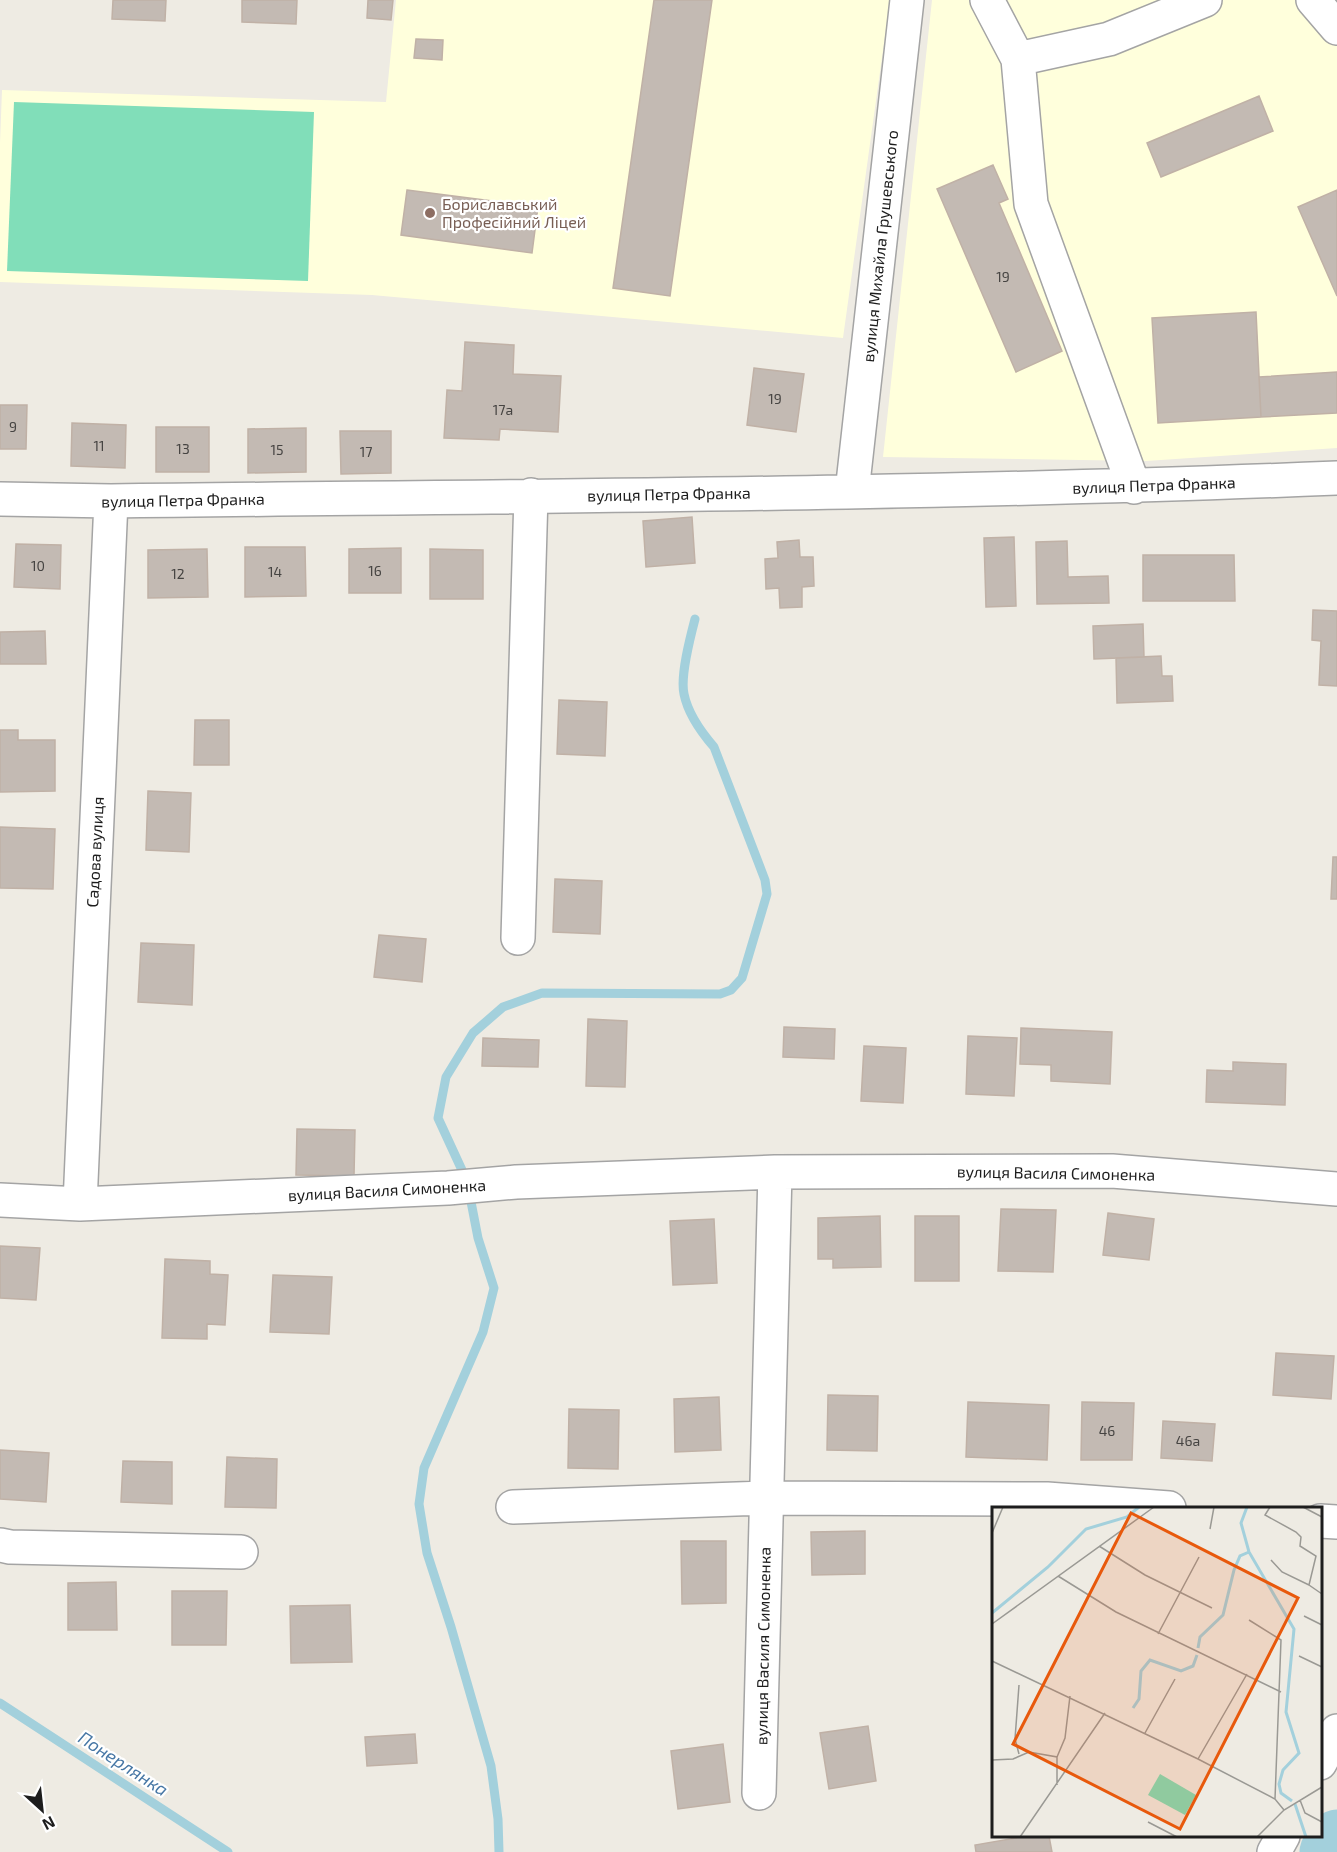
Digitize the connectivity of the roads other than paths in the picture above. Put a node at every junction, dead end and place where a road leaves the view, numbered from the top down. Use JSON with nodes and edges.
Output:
{"nodes":[{"id":1,"x":908,"y":0,"type":"edge"},
{"id":2,"x":987,"y":0,"type":"edge"},
{"id":3,"x":1205,"y":0,"type":"edge"},
{"id":4,"x":1313,"y":0,"type":"edge"},
{"id":5,"x":1337,"y":28,"type":"edge"},
{"id":6,"x":1018,"y":60,"type":"junction"},
{"id":7,"x":1337,"y":478,"type":"edge"},
{"id":8,"x":1134,"y":487,"type":"junction"},
{"id":9,"x":852,"y":492,"type":"junction"},
{"id":10,"x":531,"y":495,"type":"junction"},
{"id":11,"x":0,"y":499,"type":"edge"},
{"id":12,"x":111,"y":501,"type":"junction"},
{"id":13,"x":518,"y":938,"type":"dead end"},
{"id":14,"x":774,"y":1172,"type":"junction"},
{"id":15,"x":1337,"y":1189,"type":"edge"},
{"id":16,"x":0,"y":1200,"type":"edge"},
{"id":17,"x":80,"y":1203,"type":"junction"},
{"id":18,"x":766,"y":1498,"type":"junction"},
{"id":19,"x":513,"y":1507,"type":"dead end"},
{"id":20,"x":1147,"y":1507,"type":"edge"},
{"id":21,"x":1322,"y":1521,"type":"edge"},
{"id":22,"x":1337,"y":1522,"type":"edge"},
{"id":23,"x":0,"y":1545,"type":"edge"},
{"id":24,"x":241,"y":1552,"type":"dead end"},
{"id":25,"x":1337,"y":1731,"type":"edge"},
{"id":26,"x":1322,"y":1759,"type":"edge"},
{"id":27,"x":759,"y":1793,"type":"dead end"},
{"id":28,"x":1282,"y":1837,"type":"edge"},
{"id":29,"x":1274,"y":1852,"type":"edge"}],
"edges":[{"from":1,"to":9,"type":"street","name":"вулиця Михайла Грушевського"},
{"from":2,"to":6,"type":"street"},
{"from":3,"to":6,"type":"street"},
{"from":4,"to":5,"type":"street"},
{"from":6,"to":8,"type":"street"},
{"from":7,"to":8,"type":"street","name":"вулиця Петра Франка"},
{"from":8,"to":9,"type":"street","name":"вулиця Петра Франка"},
{"from":9,"to":10,"type":"street","name":"вулиця Петра Франка"},
{"from":10,"to":12,"type":"street","name":"вулиця Петра Франка"},
{"from":10,"to":13,"type":"street"},
{"from":11,"to":12,"type":"street","name":"вулиця Петра Франка"},
{"from":12,"to":17,"type":"street","name":"Садова вулиця"},
{"from":14,"to":15,"type":"street","name":"вулиця Василя Симоненка"},
{"from":14,"to":17,"type":"street","name":"вулиця Василя Симоненка"},
{"from":14,"to":18,"type":"street","name":"вулиця Василя Симоненка"},
{"from":16,"to":17,"type":"street","name":"вулиця Василя Симоненка"},
{"from":18,"to":19,"type":"street"},
{"from":18,"to":20,"type":"street"},
{"from":18,"to":27,"type":"street","name":"вулиця Василя Симоненка"},
{"from":21,"to":22,"type":"street"},
{"from":23,"to":24,"type":"street"},
{"from":25,"to":26,"type":"street"},
{"from":28,"to":29,"type":"street"}]}
